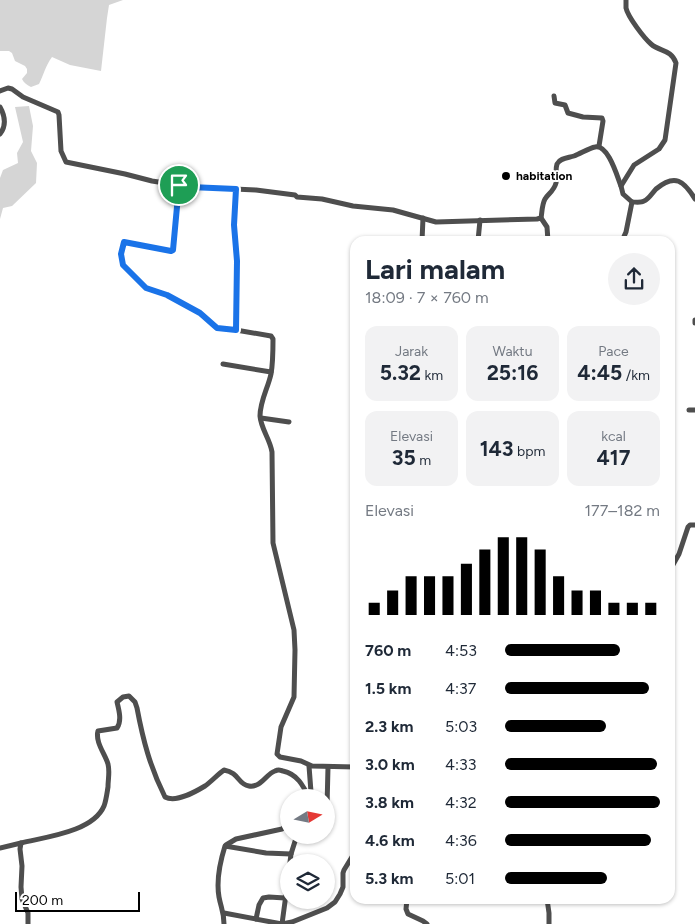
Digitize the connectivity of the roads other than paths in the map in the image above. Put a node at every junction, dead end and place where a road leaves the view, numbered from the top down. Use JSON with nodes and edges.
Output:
{"nodes":[{"id":1,"x":626,"y":0,"type":"edge"},
{"id":2,"x":0,"y":91,"type":"edge"},
{"id":3,"x":554,"y":96,"type":"dead end"},
{"id":4,"x":0,"y":107,"type":"edge"},
{"id":5,"x":0,"y":134,"type":"edge"},
{"id":6,"x":599,"y":146,"type":"junction"},
{"id":7,"x":179,"y":185,"type":"junction"},
{"id":8,"x":621,"y":186,"type":"junction"},
{"id":9,"x":236,"y":189,"type":"junction"},
{"id":10,"x":695,"y":199,"type":"edge"},
{"id":11,"x":632,"y":202,"type":"junction"},
{"id":12,"x":423,"y":218,"type":"junction"},
{"id":13,"x":541,"y":218,"type":"junction"},
{"id":14,"x":480,"y":220,"type":"junction"},
{"id":15,"x":422,"y":236,"type":"edge"},
{"id":16,"x":478,"y":236,"type":"edge"},
{"id":17,"x":548,"y":236,"type":"edge"},
{"id":18,"x":624,"y":236,"type":"edge"},
{"id":19,"x":236,"y":330,"type":"junction"},
{"id":20,"x":223,"y":364,"type":"dead end"},
{"id":21,"x":271,"y":372,"type":"junction"},
{"id":22,"x":261,"y":418,"type":"junction"},
{"id":23,"x":289,"y":422,"type":"dead end"},
{"id":24,"x":695,"y":525,"type":"edge"},
{"id":25,"x":675,"y":561,"type":"edge"},
{"id":26,"x":309,"y":766,"type":"junction"},
{"id":27,"x":328,"y":767,"type":"junction"},
{"id":28,"x":350,"y":767,"type":"edge"},
{"id":29,"x":305,"y":789,"type":"edge"},
{"id":30,"x":311,"y":789,"type":"edge"},
{"id":31,"x":327,"y":789,"type":"edge"},
{"id":32,"x":280,"y":829,"type":"edge"},
{"id":33,"x":21,"y":843,"type":"junction"},
{"id":34,"x":294,"y":844,"type":"edge"},
{"id":35,"x":225,"y":846,"type":"junction"},
{"id":36,"x":0,"y":848,"type":"edge"},
{"id":37,"x":291,"y":854,"type":"joint"},
{"id":38,"x":350,"y":860,"type":"edge"},
{"id":39,"x":280,"y":897,"type":"edge"},
{"id":40,"x":406,"y":904,"type":"edge"},
{"id":41,"x":548,"y":904,"type":"edge"},
{"id":42,"x":284,"y":909,"type":"edge"},
{"id":43,"x":224,"y":913,"type":"junction"},
{"id":44,"x":256,"y":919,"type":"junction"},
{"id":45,"x":28,"y":924,"type":"edge"},
{"id":46,"x":224,"y":924,"type":"edge"},
{"id":47,"x":282,"y":924,"type":"edge"},
{"id":48,"x":427,"y":924,"type":"edge"},
{"id":49,"x":549,"y":924,"type":"edge"}],
"edges":[{"from":1,"to":8,"type":"street"},
{"from":2,"to":7,"type":"street"},
{"from":3,"to":6,"type":"street"},
{"from":4,"to":5,"type":"street"},
{"from":6,"to":8,"type":"street"},
{"from":6,"to":13,"type":"street"},
{"from":7,"to":9,"type":"street"},
{"from":7,"to":19,"type":"street"},
{"from":8,"to":11,"type":"street"},
{"from":9,"to":12,"type":"street"},
{"from":9,"to":19,"type":"street"},
{"from":10,"to":11,"type":"street"},
{"from":11,"to":18,"type":"street"},
{"from":12,"to":14,"type":"street"},
{"from":12,"to":15,"type":"street"},
{"from":13,"to":14,"type":"street"},
{"from":13,"to":17,"type":"street"},
{"from":14,"to":16,"type":"street"},
{"from":19,"to":21,"type":"street"},
{"from":20,"to":21,"type":"street"},
{"from":21,"to":22,"type":"street"},
{"from":22,"to":23,"type":"street"},
{"from":22,"to":26,"type":"street"},
{"from":24,"to":25,"type":"street"},
{"from":26,"to":27,"type":"street"},
{"from":26,"to":30,"type":"street"},
{"from":27,"to":28,"type":"street"},
{"from":27,"to":31,"type":"street"},
{"from":29,"to":33,"type":"street"},
{"from":32,"to":35,"type":"street"},
{"from":33,"to":36,"type":"street"},
{"from":33,"to":45,"type":"street"},
{"from":34,"to":37,"type":"street"},
{"from":35,"to":37,"type":"street"},
{"from":35,"to":43,"type":"street"},
{"from":38,"to":47,"type":"street"},
{"from":39,"to":44,"type":"street"},
{"from":40,"to":48,"type":"street"},
{"from":41,"to":49,"type":"street"},
{"from":42,"to":47,"type":"street"},
{"from":43,"to":44,"type":"street"},
{"from":43,"to":46,"type":"street"},
{"from":44,"to":47,"type":"street"}]}
